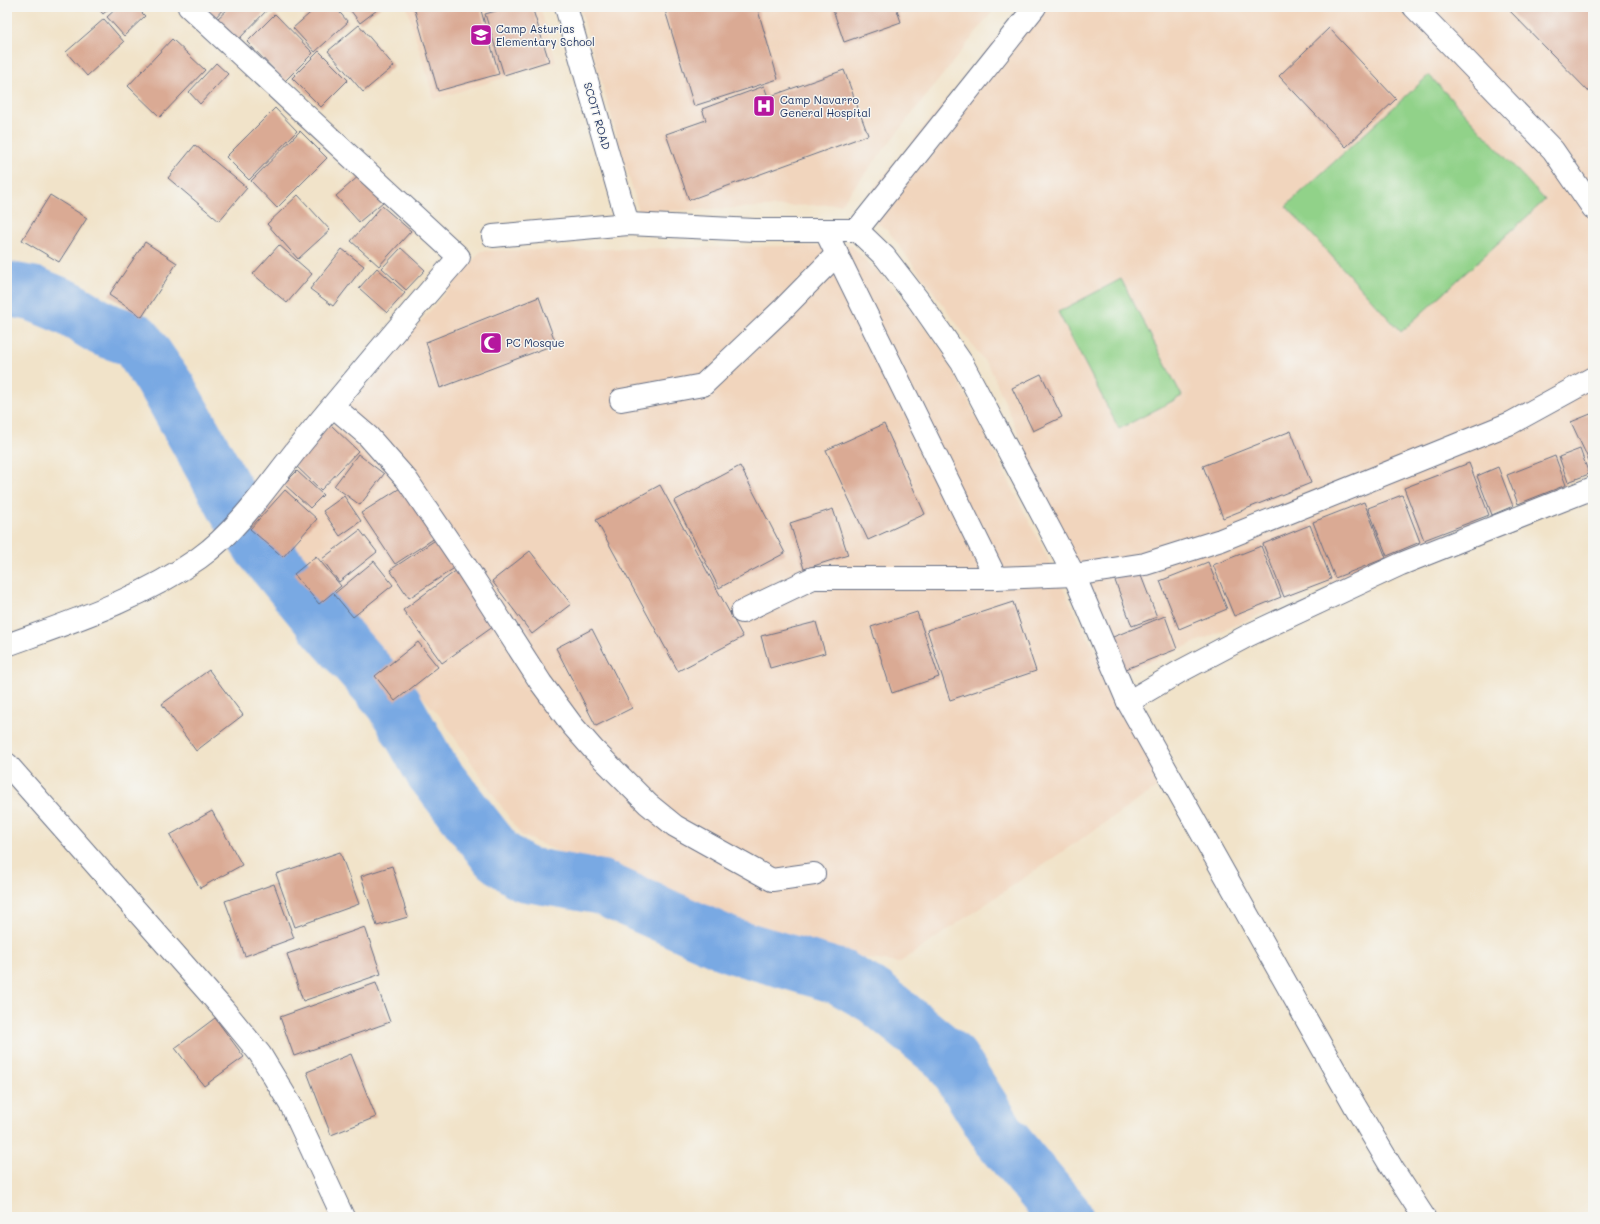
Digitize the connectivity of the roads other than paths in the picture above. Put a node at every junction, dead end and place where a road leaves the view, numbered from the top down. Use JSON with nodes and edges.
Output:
{"nodes":[{"id":1,"x":189,"y":7,"type":"edge"},
{"id":2,"x":566,"y":7,"type":"edge"},
{"id":3,"x":1035,"y":7,"type":"edge"},
{"id":4,"x":1414,"y":7,"type":"edge"},
{"id":5,"x":1593,"y":208,"type":"edge"},
{"id":6,"x":628,"y":224,"type":"junction"},
{"id":7,"x":825,"y":230,"type":"junction"},
{"id":8,"x":857,"y":230,"type":"junction"},
{"id":9,"x":493,"y":236,"type":"dead end"},
{"id":10,"x":837,"y":254,"type":"junction"},
{"id":11,"x":1593,"y":378,"type":"edge"},
{"id":12,"x":621,"y":400,"type":"dead end"},
{"id":13,"x":333,"y":406,"type":"junction"},
{"id":14,"x":1593,"y":488,"type":"edge"},
{"id":15,"x":1074,"y":575,"type":"junction"},
{"id":16,"x":996,"y":578,"type":"junction"},
{"id":17,"x":742,"y":612,"type":"dead end"},
{"id":18,"x":7,"y":645,"type":"edge"},
{"id":19,"x":1128,"y":702,"type":"junction"},
{"id":20,"x":7,"y":764,"type":"edge"},
{"id":21,"x":814,"y":874,"type":"dead end"},
{"id":22,"x":344,"y":1217,"type":"edge"},
{"id":23,"x":1424,"y":1217,"type":"edge"}],
"edges":[{"from":1,"to":13,"type":"street"},
{"from":2,"to":6,"type":"street","name":"SCOTT ROAD"},
{"from":3,"to":8,"type":"street"},
{"from":4,"to":5,"type":"street"},
{"from":6,"to":7,"type":"street"},
{"from":6,"to":9,"type":"street"},
{"from":7,"to":8,"type":"street"},
{"from":7,"to":10,"type":"street"},
{"from":8,"to":15,"type":"street"},
{"from":10,"to":12,"type":"street"},
{"from":10,"to":16,"type":"street"},
{"from":11,"to":15,"type":"street"},
{"from":13,"to":18,"type":"street"},
{"from":13,"to":21,"type":"street"},
{"from":14,"to":19,"type":"street"},
{"from":15,"to":16,"type":"street"},
{"from":15,"to":19,"type":"street"},
{"from":16,"to":17,"type":"street"},
{"from":19,"to":23,"type":"street"},
{"from":20,"to":22,"type":"street"}]}
